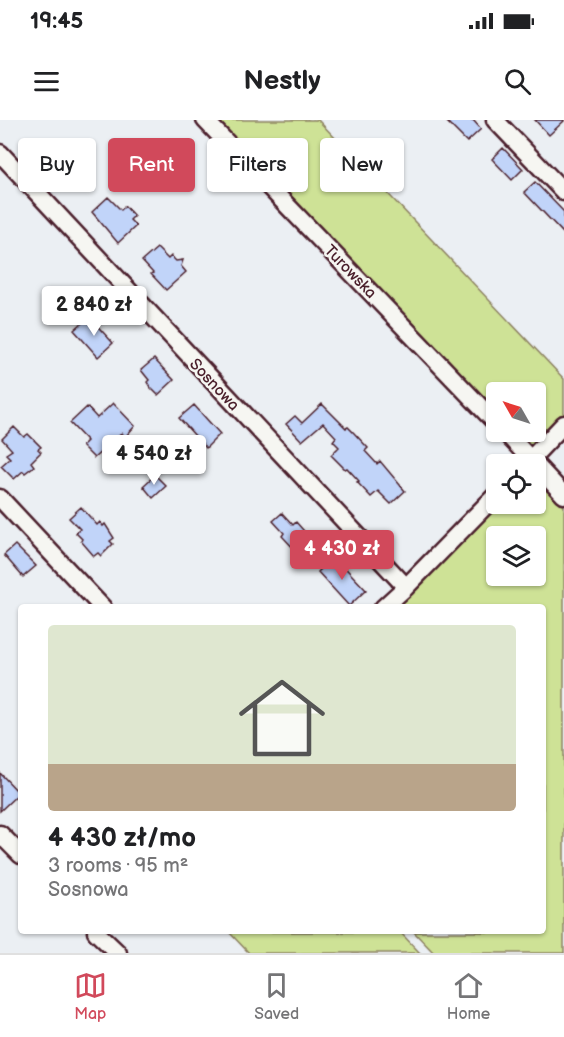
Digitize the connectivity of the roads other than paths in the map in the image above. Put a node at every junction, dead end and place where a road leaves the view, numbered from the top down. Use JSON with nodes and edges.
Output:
{"nodes":[{"id":1,"x":205,"y":120,"type":"edge"},
{"id":2,"x":495,"y":120,"type":"edge"},
{"id":3,"x":0,"y":153,"type":"edge"},
{"id":4,"x":564,"y":192,"type":"edge"},
{"id":5,"x":486,"y":413,"type":"edge"},
{"id":6,"x":564,"y":424,"type":"edge"},
{"id":7,"x":513,"y":442,"type":"edge"},
{"id":8,"x":522,"y":454,"type":"edge"},
{"id":9,"x":536,"y":454,"type":"edge"},
{"id":10,"x":546,"y":478,"type":"edge"},
{"id":11,"x":564,"y":495,"type":"edge"},
{"id":12,"x":0,"y":498,"type":"edge"},
{"id":13,"x":486,"y":505,"type":"edge"},
{"id":14,"x":406,"y":587,"type":"junction"},
{"id":15,"x":99,"y":604,"type":"edge"},
{"id":16,"x":387,"y":604,"type":"edge"},
{"id":17,"x":0,"y":834,"type":"edge"},
{"id":18,"x":18,"y":852,"type":"edge"},
{"id":19,"x":98,"y":934,"type":"edge"},
{"id":20,"x":117,"y":953,"type":"edge"}],
"edges":[{"from":1,"to":5,"type":"street","name":"Turowska"},
{"from":2,"to":4,"type":"street"},
{"from":3,"to":14,"type":"street","name":"Sosnowa"},
{"from":6,"to":9,"type":"street"},
{"from":7,"to":8,"type":"street"},
{"from":10,"to":11,"type":"street"},
{"from":12,"to":15,"type":"street"},
{"from":13,"to":14,"type":"street"},
{"from":14,"to":16,"type":"street"},
{"from":17,"to":18,"type":"street"},
{"from":19,"to":20,"type":"street"}]}
